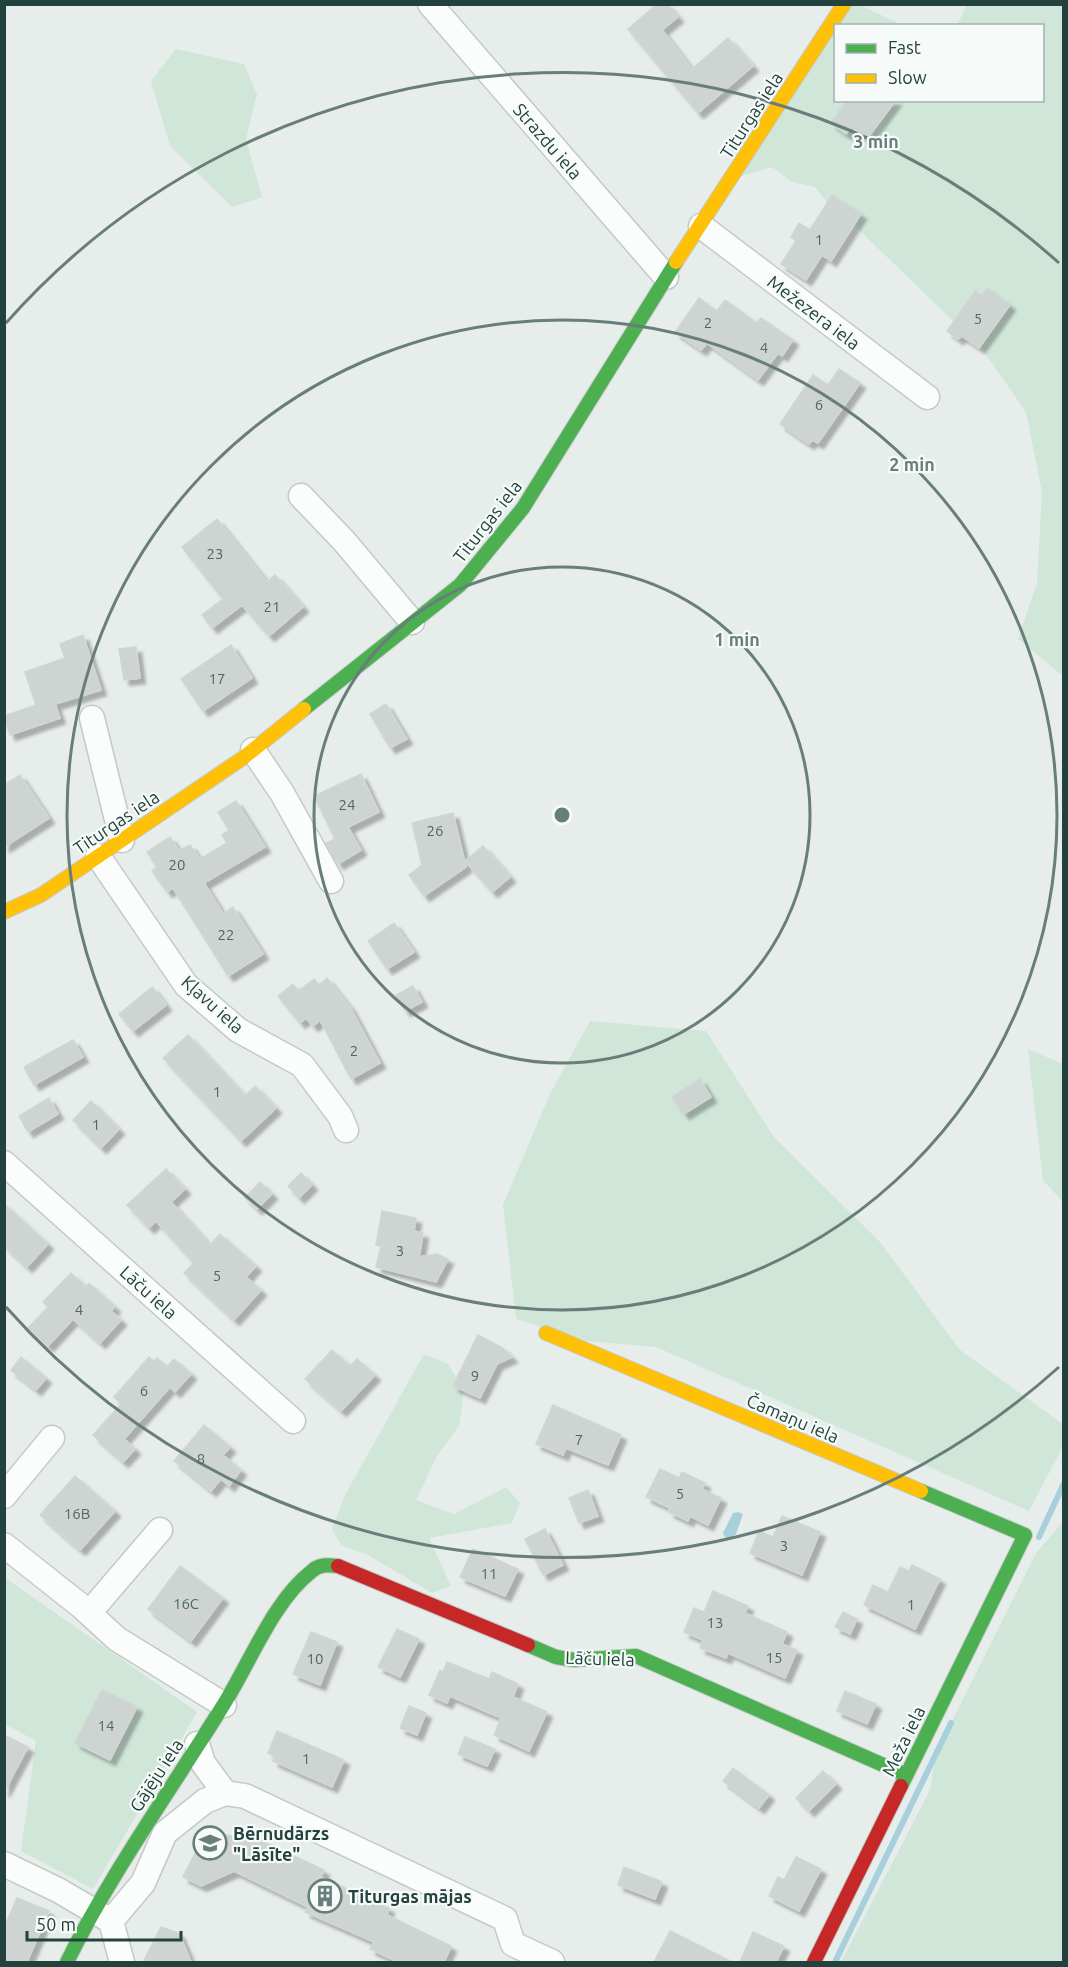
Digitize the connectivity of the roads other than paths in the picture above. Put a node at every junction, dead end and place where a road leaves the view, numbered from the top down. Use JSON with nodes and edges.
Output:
{"nodes":[{"id":1,"x":430,"y":4,"type":"edge"},
{"id":2,"x":844,"y":4,"type":"edge"},
{"id":3,"x":701,"y":226,"type":"junction"},
{"id":4,"x":666,"y":278,"type":"junction"},
{"id":5,"x":927,"y":397,"type":"dead end"},
{"id":6,"x":301,"y":496,"type":"dead end"},
{"id":7,"x":412,"y":622,"type":"junction"},
{"id":8,"x":92,"y":718,"type":"dead end"},
{"id":9,"x":253,"y":750,"type":"junction"},
{"id":10,"x":122,"y":840,"type":"junction"},
{"id":11,"x":98,"y":856,"type":"junction"},
{"id":12,"x":331,"y":881,"type":"dead end"},
{"id":13,"x":4,"y":912,"type":"edge"},
{"id":14,"x":346,"y":1130,"type":"dead end"},
{"id":15,"x":4,"y":1163,"type":"edge"},
{"id":16,"x":546,"y":1333,"type":"dead end"},
{"id":17,"x":293,"y":1421,"type":"dead end"},
{"id":18,"x":52,"y":1438,"type":"dead end"},
{"id":19,"x":4,"y":1496,"type":"edge"},
{"id":20,"x":160,"y":1530,"type":"dead end"},
{"id":21,"x":1025,"y":1535,"type":"joint"},
{"id":22,"x":4,"y":1545,"type":"edge"},
{"id":23,"x":323,"y":1565,"type":"joint"},
{"id":24,"x":89,"y":1614,"type":"junction"},
{"id":25,"x":224,"y":1705,"type":"junction"},
{"id":26,"x":197,"y":1744,"type":"junction"},
{"id":27,"x":906,"y":1775,"type":"junction"},
{"id":28,"x":225,"y":1793,"type":"junction"},
{"id":29,"x":4,"y":1864,"type":"edge"},
{"id":30,"x":101,"y":1916,"type":"junction"},
{"id":31,"x":509,"y":1953,"type":"edge"},
{"id":32,"x":67,"y":1962,"type":"edge"},
{"id":33,"x":122,"y":1962,"type":"edge"},
{"id":34,"x":552,"y":1962,"type":"edge"},
{"id":35,"x":814,"y":1962,"type":"edge"}],
"edges":[{"from":1,"to":4,"type":"street","name":"Strazdu iela"},
{"from":2,"to":3,"type":"street","name":"Titurgas iela"},
{"from":3,"to":4,"type":"street","name":"Titurgas iela"},
{"from":3,"to":5,"type":"street","name":"Mežezera iela"},
{"from":4,"to":7,"type":"street","name":"Titurgas iela"},
{"from":6,"to":7,"type":"street"},
{"from":7,"to":9,"type":"street","name":"Titurgas iela"},
{"from":8,"to":10,"type":"street"},
{"from":9,"to":10,"type":"street","name":"Titurgas iela"},
{"from":9,"to":12,"type":"street"},
{"from":10,"to":11,"type":"street","name":"Titurgas iela"},
{"from":11,"to":13,"type":"street","name":"Titurgas iela"},
{"from":11,"to":14,"type":"street","name":"Kļavu iela"},
{"from":15,"to":17,"type":"street","name":"Lāču iela"},
{"from":16,"to":21,"type":"street","name":"Čamaņu iela"},
{"from":18,"to":19,"type":"street"},
{"from":20,"to":24,"type":"street"},
{"from":21,"to":27,"type":"street","name":"Meža iela"},
{"from":22,"to":24,"type":"street"},
{"from":23,"to":25,"type":"street","name":"Gājēju iela"},
{"from":23,"to":27,"type":"street","name":"Lāču iela"},
{"from":24,"to":25,"type":"street"},
{"from":25,"to":26,"type":"street","name":"Gājēju iela"},
{"from":26,"to":28,"type":"street"},
{"from":26,"to":30,"type":"street","name":"Gājēju iela"},
{"from":27,"to":35,"type":"street","name":"Meža iela"},
{"from":28,"to":30,"type":"street"},
{"from":28,"to":31,"type":"street"},
{"from":29,"to":30,"type":"street"},
{"from":30,"to":32,"type":"street","name":"Gājēju iela"},
{"from":30,"to":33,"type":"street"},
{"from":31,"to":34,"type":"street"}]}
